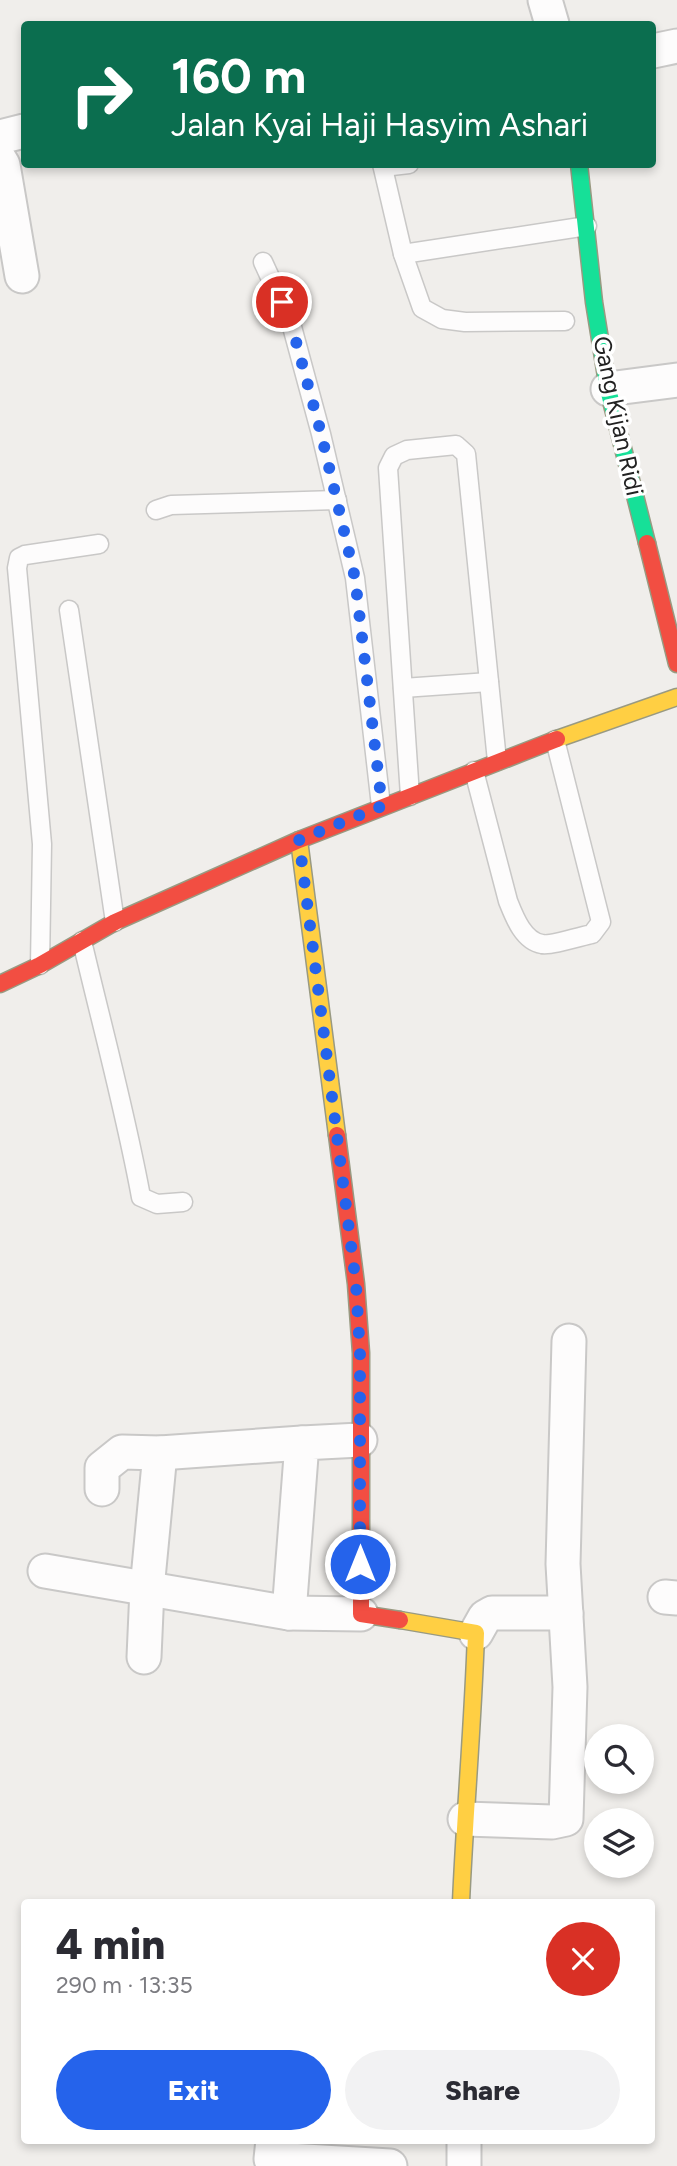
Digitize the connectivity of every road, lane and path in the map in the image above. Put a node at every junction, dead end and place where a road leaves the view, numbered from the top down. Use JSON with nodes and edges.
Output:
{"nodes":[{"id":1,"x":544,"y":0,"type":"edge"},
{"id":2,"x":551,"y":21,"type":"edge"},
{"id":3,"x":677,"y":46,"type":"edge"},
{"id":4,"x":656,"y":50,"type":"edge"},
{"id":5,"x":21,"y":132,"type":"edge"},
{"id":6,"x":0,"y":137,"type":"edge"},
{"id":7,"x":0,"y":160,"type":"edge"},
{"id":8,"x":382,"y":168,"type":"edge"},
{"id":9,"x":580,"y":168,"type":"edge"},
{"id":10,"x":587,"y":226,"type":"junction"},
{"id":11,"x":403,"y":254,"type":"junction"},
{"id":12,"x":262,"y":262,"type":"dead end"},
{"id":13,"x":22,"y":276,"type":"dead end"},
{"id":14,"x":565,"y":321,"type":"dead end"},
{"id":15,"x":677,"y":380,"type":"edge"},
{"id":16,"x":608,"y":389,"type":"junction"},
{"id":17,"x":337,"y":500,"type":"junction"},
{"id":18,"x":156,"y":510,"type":"dead end"},
{"id":19,"x":99,"y":544,"type":"dead end"},
{"id":20,"x":69,"y":610,"type":"dead end"},
{"id":21,"x":677,"y":664,"type":"edge"},
{"id":22,"x":489,"y":682,"type":"junction"},
{"id":23,"x":403,"y":688,"type":"junction"},
{"id":24,"x":677,"y":697,"type":"edge"},
{"id":25,"x":555,"y":740,"type":"junction"},
{"id":26,"x":497,"y":761,"type":"junction"},
{"id":27,"x":474,"y":771,"type":"junction"},
{"id":28,"x":410,"y":796,"type":"junction"},
{"id":29,"x":382,"y":806,"type":"junction"},
{"id":30,"x":299,"y":840,"type":"junction"},
{"id":31,"x":115,"y":922,"type":"junction"},
{"id":32,"x":82,"y":941,"type":"junction"},
{"id":33,"x":40,"y":965,"type":"junction"},
{"id":34,"x":0,"y":984,"type":"edge"},
{"id":35,"x":183,"y":1202,"type":"dead end"},
{"id":36,"x":569,"y":1341,"type":"dead end"},
{"id":37,"x":360,"y":1440,"type":"junction"},
{"id":38,"x":302,"y":1443,"type":"junction"},
{"id":39,"x":160,"y":1453,"type":"junction"},
{"id":40,"x":102,"y":1489,"type":"dead end"},
{"id":41,"x":45,"y":1571,"type":"dead end"},
{"id":42,"x":147,"y":1589,"type":"junction"},
{"id":43,"x":566,"y":1612,"type":"junction"},
{"id":44,"x":289,"y":1613,"type":"junction"},
{"id":45,"x":360,"y":1614,"type":"junction"},
{"id":46,"x":476,"y":1633,"type":"junction"},
{"id":47,"x":144,"y":1657,"type":"dead end"},
{"id":48,"x":464,"y":1819,"type":"junction"},
{"id":49,"x":461,"y":1899,"type":"edge"},
{"id":50,"x":464,"y":2144,"type":"edge"},
{"id":51,"x":272,"y":2155,"type":"edge"},
{"id":52,"x":390,"y":2166,"type":"edge"},
{"id":53,"x":464,"y":2166,"type":"edge"}],
"edges":[{"from":1,"to":2,"type":"street"},
{"from":3,"to":4,"type":"street"},
{"from":5,"to":6,"type":"street"},
{"from":7,"to":13,"type":"street"},
{"from":8,"to":11,"type":"lane"},
{"from":9,"to":10,"type":"street","name":"Gang Kijan Ridi"},
{"from":10,"to":11,"type":"lane"},
{"from":10,"to":16,"type":"street","name":"Gang Kijan Ridi"},
{"from":11,"to":14,"type":"lane"},
{"from":12,"to":17,"type":"lane"},
{"from":15,"to":16,"type":"street"},
{"from":16,"to":21,"type":"street","name":"Gang Kijan Ridi"},
{"from":17,"to":18,"type":"lane"},
{"from":17,"to":29,"type":"lane"},
{"from":19,"to":33,"type":"lane"},
{"from":20,"to":31,"type":"lane"},
{"from":22,"to":23,"type":"lane"},
{"from":22,"to":23,"type":"lane"},
{"from":22,"to":26,"type":"lane"},
{"from":23,"to":28,"type":"lane"},
{"from":24,"to":25,"type":"street"},
{"from":25,"to":26,"type":"street"},
{"from":25,"to":27,"type":"lane"},
{"from":26,"to":27,"type":"street"},
{"from":27,"to":28,"type":"street"},
{"from":28,"to":29,"type":"street"},
{"from":29,"to":30,"type":"street"},
{"from":30,"to":31,"type":"street"},
{"from":30,"to":37,"type":"street"},
{"from":31,"to":32,"type":"street"},
{"from":32,"to":33,"type":"street"},
{"from":32,"to":35,"type":"lane"},
{"from":33,"to":34,"type":"street"},
{"from":36,"to":43,"type":"street"},
{"from":37,"to":38,"type":"street"},
{"from":37,"to":45,"type":"street"},
{"from":38,"to":39,"type":"street"},
{"from":38,"to":44,"type":"street"},
{"from":39,"to":40,"type":"street"},
{"from":39,"to":42,"type":"street"},
{"from":41,"to":42,"type":"street"},
{"from":42,"to":44,"type":"street"},
{"from":42,"to":47,"type":"street"},
{"from":43,"to":46,"type":"street"},
{"from":43,"to":48,"type":"street"},
{"from":44,"to":45,"type":"street"},
{"from":45,"to":46,"type":"street"},
{"from":46,"to":48,"type":"street"},
{"from":48,"to":49,"type":"street"},
{"from":50,"to":53,"type":"street"},
{"from":51,"to":52,"type":"street"}]}
